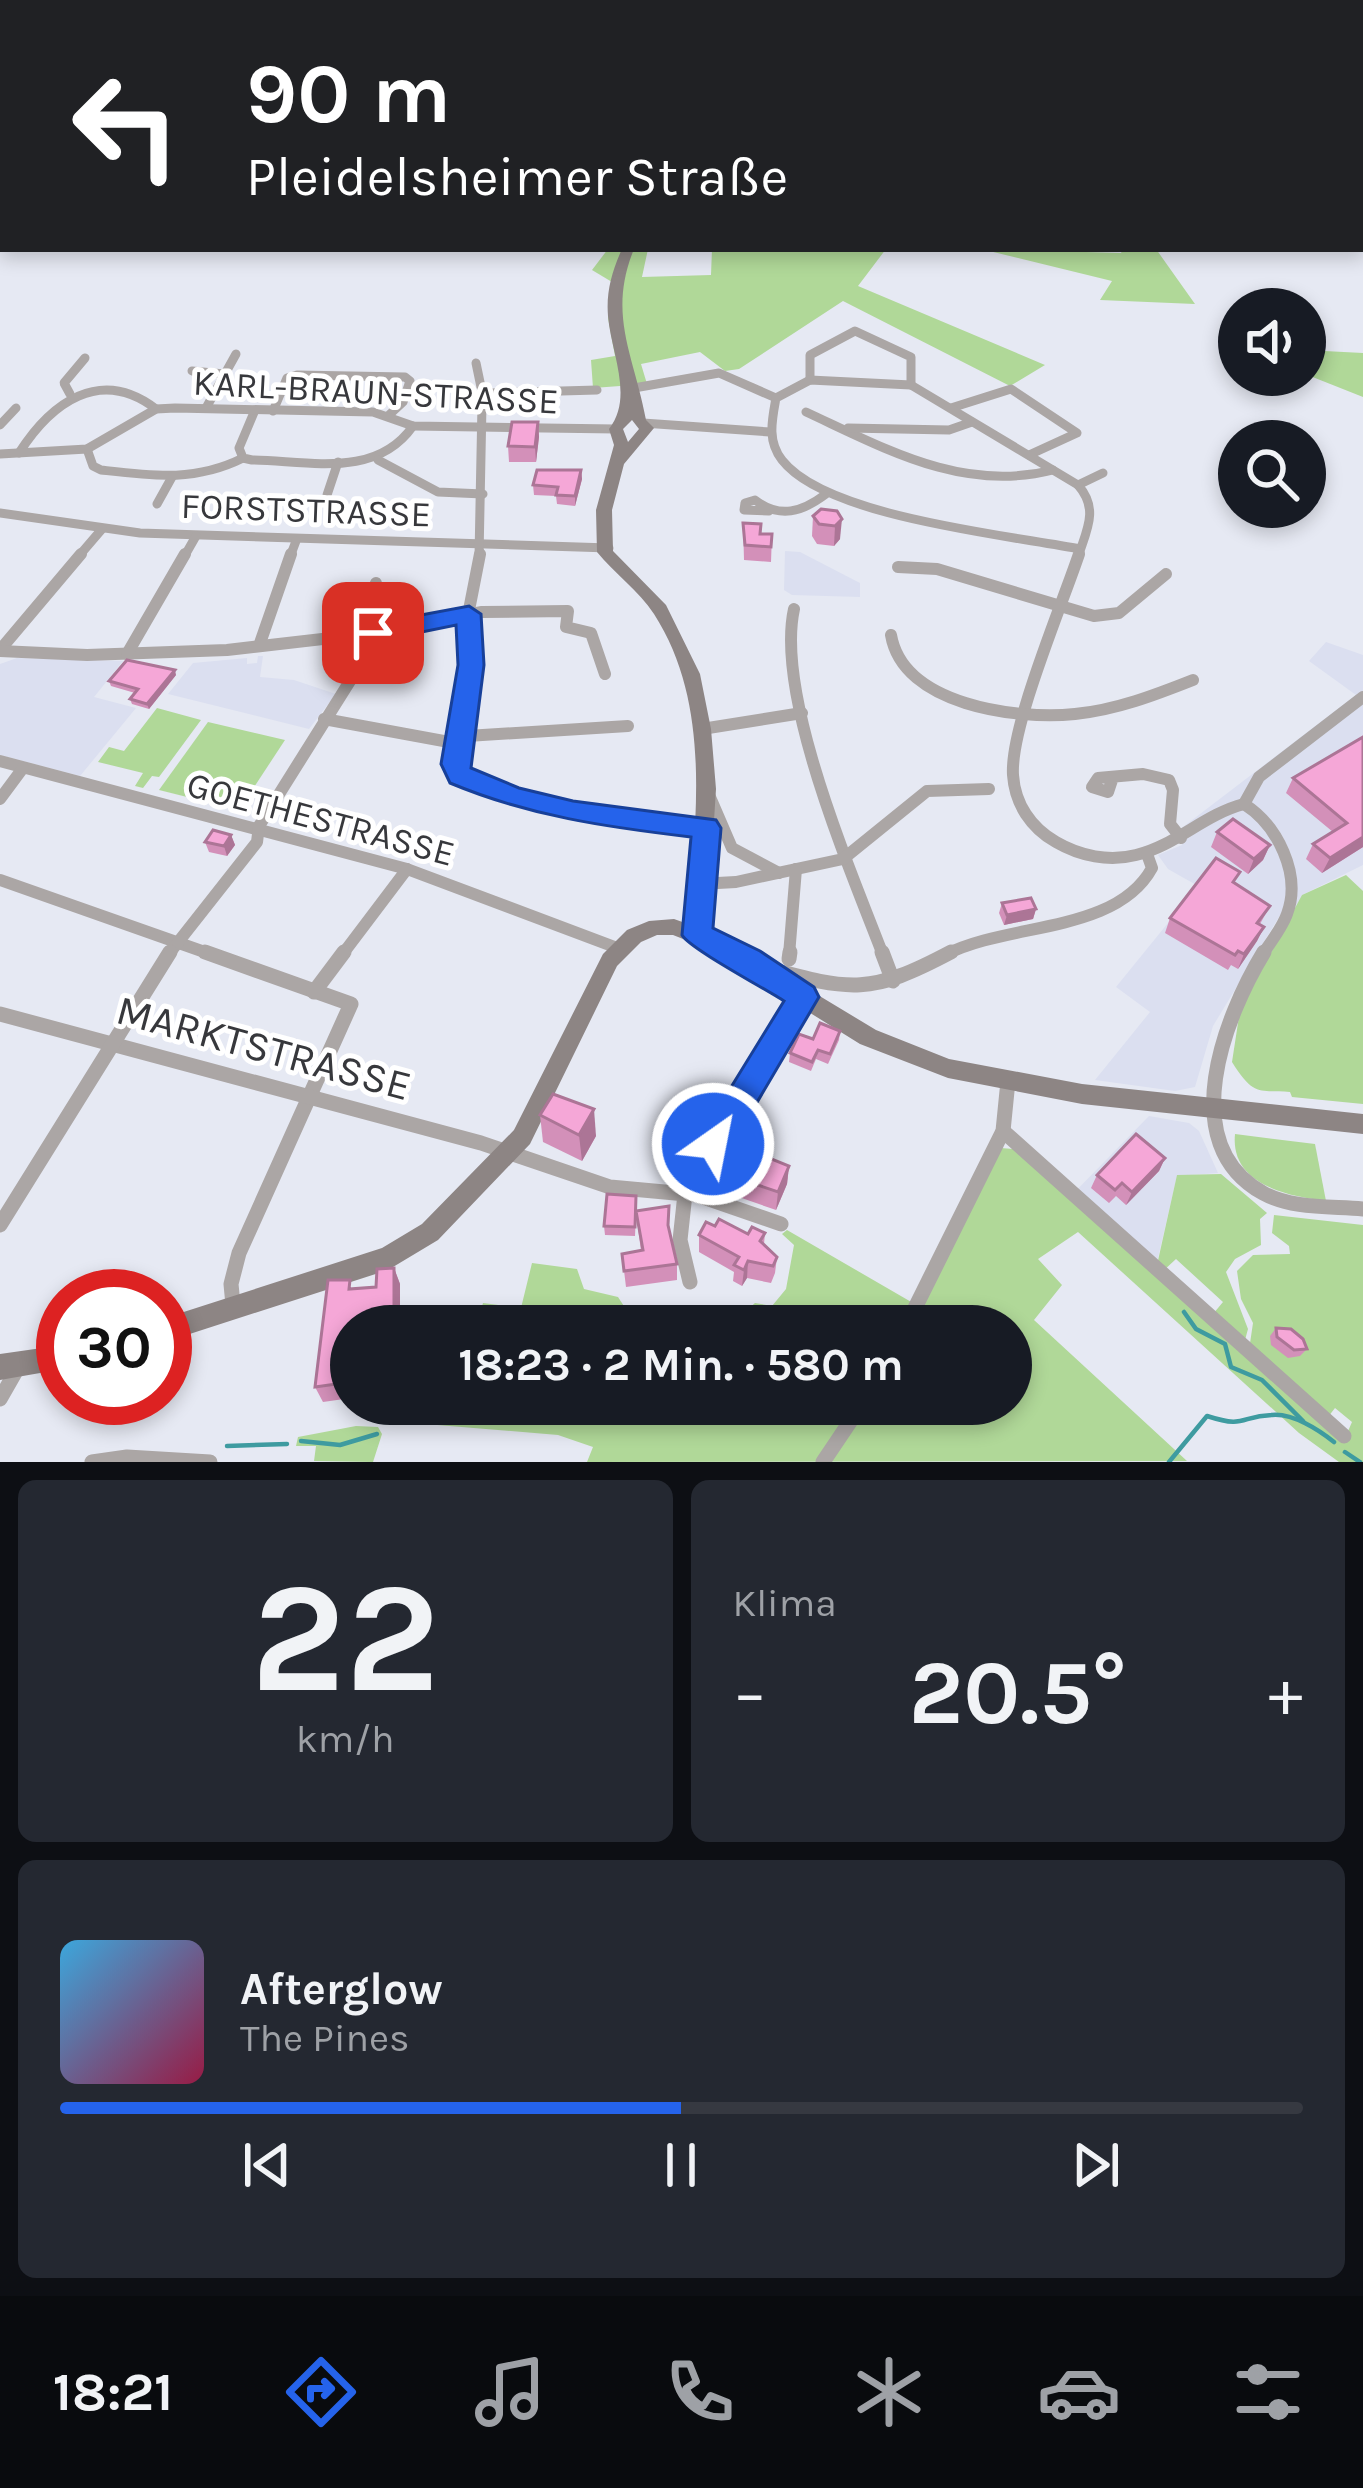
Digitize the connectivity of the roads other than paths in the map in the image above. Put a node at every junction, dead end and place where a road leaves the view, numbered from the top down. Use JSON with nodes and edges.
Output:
{"nodes":[{"id":1,"x":627,"y":252,"type":"edge"},
{"id":2,"x":236,"y":354,"type":"dead end"},
{"id":3,"x":85,"y":358,"type":"dead end"},
{"id":4,"x":476,"y":363,"type":"dead end"},
{"id":5,"x":192,"y":371,"type":"dead end"},
{"id":6,"x":224,"y":374,"type":"junction"},
{"id":7,"x":810,"y":380,"type":"junction"},
{"id":8,"x":630,"y":381,"type":"junction"},
{"id":9,"x":911,"y":386,"type":"junction"},
{"id":10,"x":597,"y":390,"type":"dead end"},
{"id":11,"x":488,"y":393,"type":"junction"},
{"id":12,"x":70,"y":394,"type":"junction"},
{"id":13,"x":776,"y":398,"type":"junction"},
{"id":14,"x":16,"y":408,"type":"dead end"},
{"id":15,"x":206,"y":408,"type":"junction"},
{"id":16,"x":951,"y":408,"type":"junction"},
{"id":17,"x":156,"y":409,"type":"junction"},
{"id":18,"x":255,"y":410,"type":"junction"},
{"id":19,"x":273,"y":411,"type":"junction"},
{"id":20,"x":806,"y":412,"type":"dead end"},
{"id":21,"x":389,"y":415,"type":"junction"},
{"id":22,"x":972,"y":422,"type":"junction"},
{"id":23,"x":0,"y":425,"type":"edge"},
{"id":24,"x":413,"y":426,"type":"junction"},
{"id":25,"x":484,"y":427,"type":"junction"},
{"id":26,"x":841,"y":428,"type":"junction"},
{"id":27,"x":632,"y":429,"type":"junction"},
{"id":28,"x":770,"y":432,"type":"junction"},
{"id":29,"x":87,"y":448,"type":"junction"},
{"id":30,"x":19,"y":453,"type":"junction"},
{"id":31,"x":0,"y":454,"type":"edge"},
{"id":32,"x":1030,"y":455,"type":"junction"},
{"id":33,"x":243,"y":458,"type":"junction"},
{"id":34,"x":378,"y":460,"type":"junction"},
{"id":35,"x":338,"y":462,"type":"junction"},
{"id":36,"x":1053,"y":470,"type":"junction"},
{"id":37,"x":1103,"y":473,"type":"dead end"},
{"id":38,"x":172,"y":477,"type":"junction"},
{"id":39,"x":1078,"y":485,"type":"junction"},
{"id":40,"x":484,"y":494,"type":"junction"},
{"id":41,"x":826,"y":494,"type":"junction"},
{"id":42,"x":327,"y":495,"type":"dead end"},
{"id":43,"x":157,"y":504,"type":"dead end"},
{"id":44,"x":769,"y":511,"type":"dead end"},
{"id":45,"x":0,"y":513,"type":"edge"},
{"id":46,"x":102,"y":529,"type":"junction"},
{"id":47,"x":196,"y":536,"type":"junction"},
{"id":48,"x":296,"y":541,"type":"junction"},
{"id":49,"x":482,"y":544,"type":"junction"},
{"id":50,"x":606,"y":544,"type":"junction"},
{"id":51,"x":1080,"y":549,"type":"junction"},
{"id":52,"x":898,"y":567,"type":"dead end"},
{"id":53,"x":1166,"y":574,"type":"dead end"},
{"id":54,"x":376,"y":583,"type":"dead end"},
{"id":55,"x":794,"y":609,"type":"dead end"},
{"id":56,"x":1060,"y":609,"type":"junction"},
{"id":57,"x":469,"y":614,"type":"junction"},
{"id":58,"x":366,"y":634,"type":"junction"},
{"id":59,"x":891,"y":635,"type":"dead end"},
{"id":60,"x":259,"y":646,"type":"junction"},
{"id":61,"x":0,"y":651,"type":"edge"},
{"id":62,"x":128,"y":654,"type":"junction"},
{"id":63,"x":604,"y":674,"type":"dead end"},
{"id":64,"x":1193,"y":680,"type":"dead end"},
{"id":65,"x":1363,"y":698,"type":"edge"},
{"id":66,"x":802,"y":712,"type":"junction"},
{"id":67,"x":1027,"y":713,"type":"junction"},
{"id":68,"x":324,"y":718,"type":"junction"},
{"id":69,"x":628,"y":726,"type":"dead end"},
{"id":70,"x":702,"y":729,"type":"junction"},
{"id":71,"x":459,"y":740,"type":"junction"},
{"id":72,"x":0,"y":761,"type":"edge"},
{"id":73,"x":23,"y":768,"type":"junction"},
{"id":74,"x":1112,"y":777,"type":"dead end"},
{"id":75,"x":706,"y":789,"type":"junction"},
{"id":76,"x":989,"y":789,"type":"dead end"},
{"id":77,"x":0,"y":799,"type":"edge"},
{"id":78,"x":1244,"y":805,"type":"junction"},
{"id":79,"x":706,"y":828,"type":"junction"},
{"id":80,"x":260,"y":833,"type":"junction"},
{"id":81,"x":1181,"y":838,"type":"junction"},
{"id":82,"x":1147,"y":854,"type":"junction"},
{"id":83,"x":843,"y":860,"type":"junction"},
{"id":84,"x":407,"y":869,"type":"junction"},
{"id":85,"x":796,"y":869,"type":"junction"},
{"id":86,"x":779,"y":873,"type":"junction"},
{"id":87,"x":0,"y":880,"type":"edge"},
{"id":88,"x":699,"y":884,"type":"junction"},
{"id":89,"x":674,"y":927,"type":"junction"},
{"id":90,"x":697,"y":935,"type":"junction"},
{"id":91,"x":177,"y":941,"type":"junction"},
{"id":92,"x":620,"y":949,"type":"junction"},
{"id":93,"x":789,"y":958,"type":"dead end"},
{"id":94,"x":758,"y":966,"type":"junction"},
{"id":95,"x":893,"y":981,"type":"junction"},
{"id":96,"x":314,"y":992,"type":"junction"},
{"id":97,"x":803,"y":997,"type":"junction"},
{"id":98,"x":0,"y":1013,"type":"edge"},
{"id":99,"x":113,"y":1043,"type":"junction"},
{"id":100,"x":1007,"y":1082,"type":"junction"},
{"id":101,"x":308,"y":1098,"type":"junction"},
{"id":102,"x":1217,"y":1111,"type":"junction"},
{"id":103,"x":1363,"y":1124,"type":"edge"},
{"id":104,"x":1003,"y":1131,"type":"junction"},
{"id":105,"x":508,"y":1153,"type":"junction"},
{"id":106,"x":685,"y":1195,"type":"junction"},
{"id":107,"x":1363,"y":1209,"type":"edge"},
{"id":108,"x":782,"y":1224,"type":"dead end"},
{"id":109,"x":0,"y":1225,"type":"edge"},
{"id":110,"x":690,"y":1282,"type":"dead end"},
{"id":111,"x":233,"y":1305,"type":"junction"},
{"id":112,"x":916,"y":1305,"type":"edge"},
{"id":113,"x":192,"y":1320,"type":"edge"},
{"id":114,"x":10,"y":1365,"type":"edge"},
{"id":115,"x":0,"y":1399,"type":"edge"},
{"id":116,"x":848,"y":1425,"type":"edge"},
{"id":117,"x":1344,"y":1436,"type":"dead end"},
{"id":118,"x":92,"y":1462,"type":"edge"},
{"id":119,"x":210,"y":1462,"type":"edge"},
{"id":120,"x":824,"y":1462,"type":"edge"}],
"edges":[{"from":1,"to":8,"type":"street"},
{"from":2,"to":6,"type":"street"},
{"from":3,"to":12,"type":"street"},
{"from":4,"to":11,"type":"street"},
{"from":5,"to":6,"type":"street"},
{"from":6,"to":15,"type":"street"},
{"from":7,"to":9,"type":"street"},
{"from":7,"to":9,"type":"street"},
{"from":7,"to":13,"type":"street"},
{"from":8,"to":13,"type":"street"},
{"from":8,"to":27,"type":"street"},
{"from":9,"to":16,"type":"street"},
{"from":10,"to":11,"type":"street"},
{"from":11,"to":25,"type":"street"},
{"from":12,"to":17,"type":"street"},
{"from":12,"to":30,"type":"street"},
{"from":13,"to":28,"type":"street"},
{"from":14,"to":23,"type":"street"},
{"from":15,"to":17,"type":"street","name":"KARL-BRAUN-STRASSE"},
{"from":15,"to":18,"type":"street","name":"KARL-BRAUN-STRASSE"},
{"from":16,"to":22,"type":"street"},
{"from":16,"to":32,"type":"street"},
{"from":17,"to":29,"type":"street","name":"KARL-BRAUN-STRASSE"},
{"from":18,"to":19,"type":"street","name":"KARL-BRAUN-STRASSE"},
{"from":18,"to":33,"type":"street"},
{"from":19,"to":21,"type":"street","name":"KARL-BRAUN-STRASSE"},
{"from":19,"to":21,"type":"street"},
{"from":20,"to":26,"type":"street"},
{"from":21,"to":24,"type":"street","name":"KARL-BRAUN-STRASSE"},
{"from":22,"to":26,"type":"street"},
{"from":22,"to":32,"type":"street"},
{"from":24,"to":25,"type":"street","name":"KARL-BRAUN-STRASSE"},
{"from":24,"to":34,"type":"street"},
{"from":25,"to":27,"type":"street","name":"KARL-BRAUN-STRASSE"},
{"from":25,"to":40,"type":"street"},
{"from":26,"to":36,"type":"street"},
{"from":27,"to":28,"type":"street","name":"KARL-BRAUN-STRASSE"},
{"from":27,"to":50,"type":"street"},
{"from":28,"to":41,"type":"street"},
{"from":29,"to":30,"type":"street","name":"KARL-BRAUN-STRASSE"},
{"from":29,"to":38,"type":"street"},
{"from":30,"to":31,"type":"street","name":"KARL-BRAUN-STRASSE"},
{"from":32,"to":36,"type":"street"},
{"from":33,"to":35,"type":"street"},
{"from":33,"to":38,"type":"street"},
{"from":34,"to":35,"type":"street"},
{"from":34,"to":40,"type":"street"},
{"from":35,"to":42,"type":"street"},
{"from":36,"to":39,"type":"street"},
{"from":37,"to":39,"type":"street"},
{"from":38,"to":43,"type":"street"},
{"from":39,"to":51,"type":"street"},
{"from":40,"to":49,"type":"street"},
{"from":41,"to":44,"type":"street"},
{"from":41,"to":51,"type":"street"},
{"from":45,"to":46,"type":"street","name":"FORSTSTRASSE"},
{"from":46,"to":47,"type":"street","name":"FORSTSTRASSE"},
{"from":46,"to":61,"type":"street"},
{"from":47,"to":48,"type":"street","name":"FORSTSTRASSE"},
{"from":47,"to":62,"type":"street"},
{"from":48,"to":49,"type":"street","name":"FORSTSTRASSE"},
{"from":48,"to":60,"type":"street"},
{"from":49,"to":50,"type":"street","name":"FORSTSTRASSE"},
{"from":49,"to":57,"type":"street"},
{"from":50,"to":70,"type":"street"},
{"from":51,"to":56,"type":"street"},
{"from":52,"to":56,"type":"street"},
{"from":53,"to":56,"type":"street"},
{"from":54,"to":58,"type":"street"},
{"from":55,"to":66,"type":"street"},
{"from":56,"to":67,"type":"street"},
{"from":57,"to":58,"type":"street"},
{"from":57,"to":63,"type":"street"},
{"from":57,"to":71,"type":"street"},
{"from":58,"to":60,"type":"street"},
{"from":58,"to":68,"type":"street"},
{"from":59,"to":67,"type":"street"},
{"from":60,"to":62,"type":"street"},
{"from":61,"to":62,"type":"street"},
{"from":64,"to":67,"type":"street"},
{"from":65,"to":78,"type":"street"},
{"from":66,"to":70,"type":"street"},
{"from":66,"to":83,"type":"street"},
{"from":67,"to":82,"type":"street"},
{"from":68,"to":71,"type":"street"},
{"from":68,"to":80,"type":"street"},
{"from":69,"to":71,"type":"street"},
{"from":70,"to":75,"type":"street"},
{"from":71,"to":79,"type":"street"},
{"from":72,"to":73,"type":"street","name":"GOETHESTRASSE"},
{"from":73,"to":77,"type":"street"},
{"from":73,"to":80,"type":"street","name":"GOETHESTRASSE"},
{"from":74,"to":81,"type":"street"},
{"from":75,"to":79,"type":"street"},
{"from":75,"to":86,"type":"street"},
{"from":76,"to":83,"type":"street"},
{"from":78,"to":81,"type":"street"},
{"from":78,"to":102,"type":"street"},
{"from":79,"to":88,"type":"street"},
{"from":80,"to":84,"type":"street","name":"GOETHESTRASSE"},
{"from":80,"to":91,"type":"street"},
{"from":81,"to":82,"type":"street"},
{"from":82,"to":95,"type":"street"},
{"from":83,"to":85,"type":"street"},
{"from":83,"to":95,"type":"street"},
{"from":84,"to":92,"type":"street","name":"GOETHESTRASSE"},
{"from":84,"to":96,"type":"street"},
{"from":85,"to":86,"type":"street"},
{"from":85,"to":93,"type":"street"},
{"from":86,"to":88,"type":"street"},
{"from":87,"to":91,"type":"street"},
{"from":88,"to":89,"type":"street"},
{"from":88,"to":90,"type":"street"},
{"from":89,"to":90,"type":"street"},
{"from":89,"to":92,"type":"street"},
{"from":90,"to":94,"type":"street"},
{"from":91,"to":96,"type":"street"},
{"from":91,"to":99,"type":"street"},
{"from":92,"to":105,"type":"street"},
{"from":94,"to":95,"type":"street"},
{"from":94,"to":97,"type":"street"},
{"from":96,"to":101,"type":"street"},
{"from":97,"to":100,"type":"street"},
{"from":97,"to":106,"type":"street"},
{"from":98,"to":99,"type":"street","name":"MARKTSTRASSE"},
{"from":99,"to":101,"type":"street","name":"MARKTSTRASSE"},
{"from":99,"to":109,"type":"street"},
{"from":100,"to":102,"type":"street"},
{"from":100,"to":104,"type":"street"},
{"from":101,"to":105,"type":"street","name":"MARKTSTRASSE"},
{"from":101,"to":111,"type":"street"},
{"from":102,"to":103,"type":"street"},
{"from":102,"to":107,"type":"street"},
{"from":104,"to":112,"type":"street"},
{"from":104,"to":117,"type":"street"},
{"from":105,"to":106,"type":"street","name":"MARKTSTRASSE"},
{"from":105,"to":111,"type":"street"},
{"from":106,"to":108,"type":"street","name":"MARKTSTRASSE"},
{"from":106,"to":110,"type":"street"},
{"from":111,"to":113,"type":"street"},
{"from":114,"to":115,"type":"street"},
{"from":116,"to":120,"type":"street"},
{"from":118,"to":119,"type":"street"}]}
